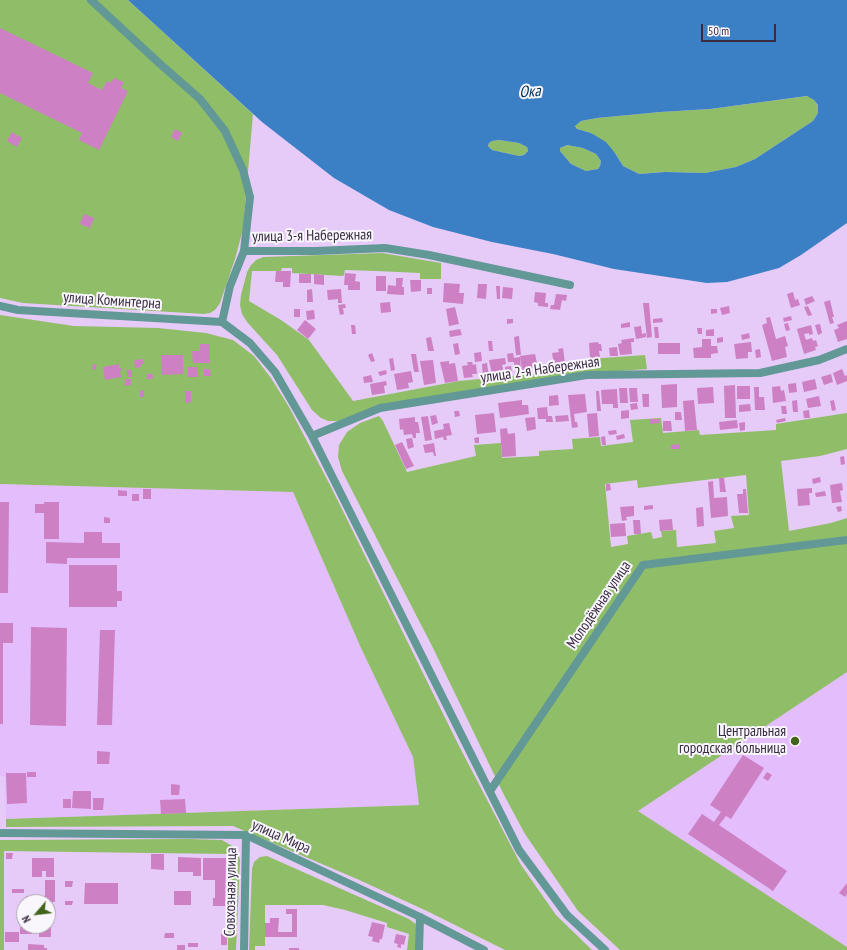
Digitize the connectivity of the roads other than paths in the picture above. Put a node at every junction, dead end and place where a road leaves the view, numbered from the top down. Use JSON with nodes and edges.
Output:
{"nodes":[{"id":1,"x":90,"y":0,"type":"edge"},
{"id":2,"x":244,"y":251,"type":"junction"},
{"id":3,"x":570,"y":285,"type":"dead end"},
{"id":4,"x":0,"y":306,"type":"edge"},
{"id":5,"x":222,"y":322,"type":"junction"},
{"id":6,"x":847,"y":349,"type":"edge"},
{"id":7,"x":312,"y":436,"type":"junction"},
{"id":8,"x":847,"y":540,"type":"edge"},
{"id":9,"x":490,"y":791,"type":"junction"},
{"id":10,"x":0,"y":833,"type":"edge"},
{"id":11,"x":246,"y":835,"type":"junction"},
{"id":12,"x":420,"y":917,"type":"junction"},
{"id":13,"x":244,"y":950,"type":"edge"},
{"id":14,"x":419,"y":950,"type":"edge"},
{"id":15,"x":484,"y":950,"type":"edge"},
{"id":16,"x":605,"y":950,"type":"edge"}],
"edges":[{"from":1,"to":2,"type":"street","name":"улица 3-я Набережная"},
{"from":2,"to":3,"type":"street","name":"улица 3-я Набережная"},
{"from":2,"to":5,"type":"street"},
{"from":4,"to":5,"type":"street","name":"улица Коминтерна"},
{"from":5,"to":7,"type":"street"},
{"from":6,"to":7,"type":"street","name":"улица 2-я Набережная"},
{"from":7,"to":9,"type":"street"},
{"from":8,"to":9,"type":"street","name":"Молодёжная улица"},
{"from":9,"to":16,"type":"street"},
{"from":10,"to":11,"type":"street","name":"улица Мира"},
{"from":11,"to":12,"type":"street","name":"улица Мира"},
{"from":11,"to":13,"type":"street","name":"Совхозная улица"},
{"from":12,"to":14,"type":"street"},
{"from":12,"to":15,"type":"street","name":"улица Мира"}]}
